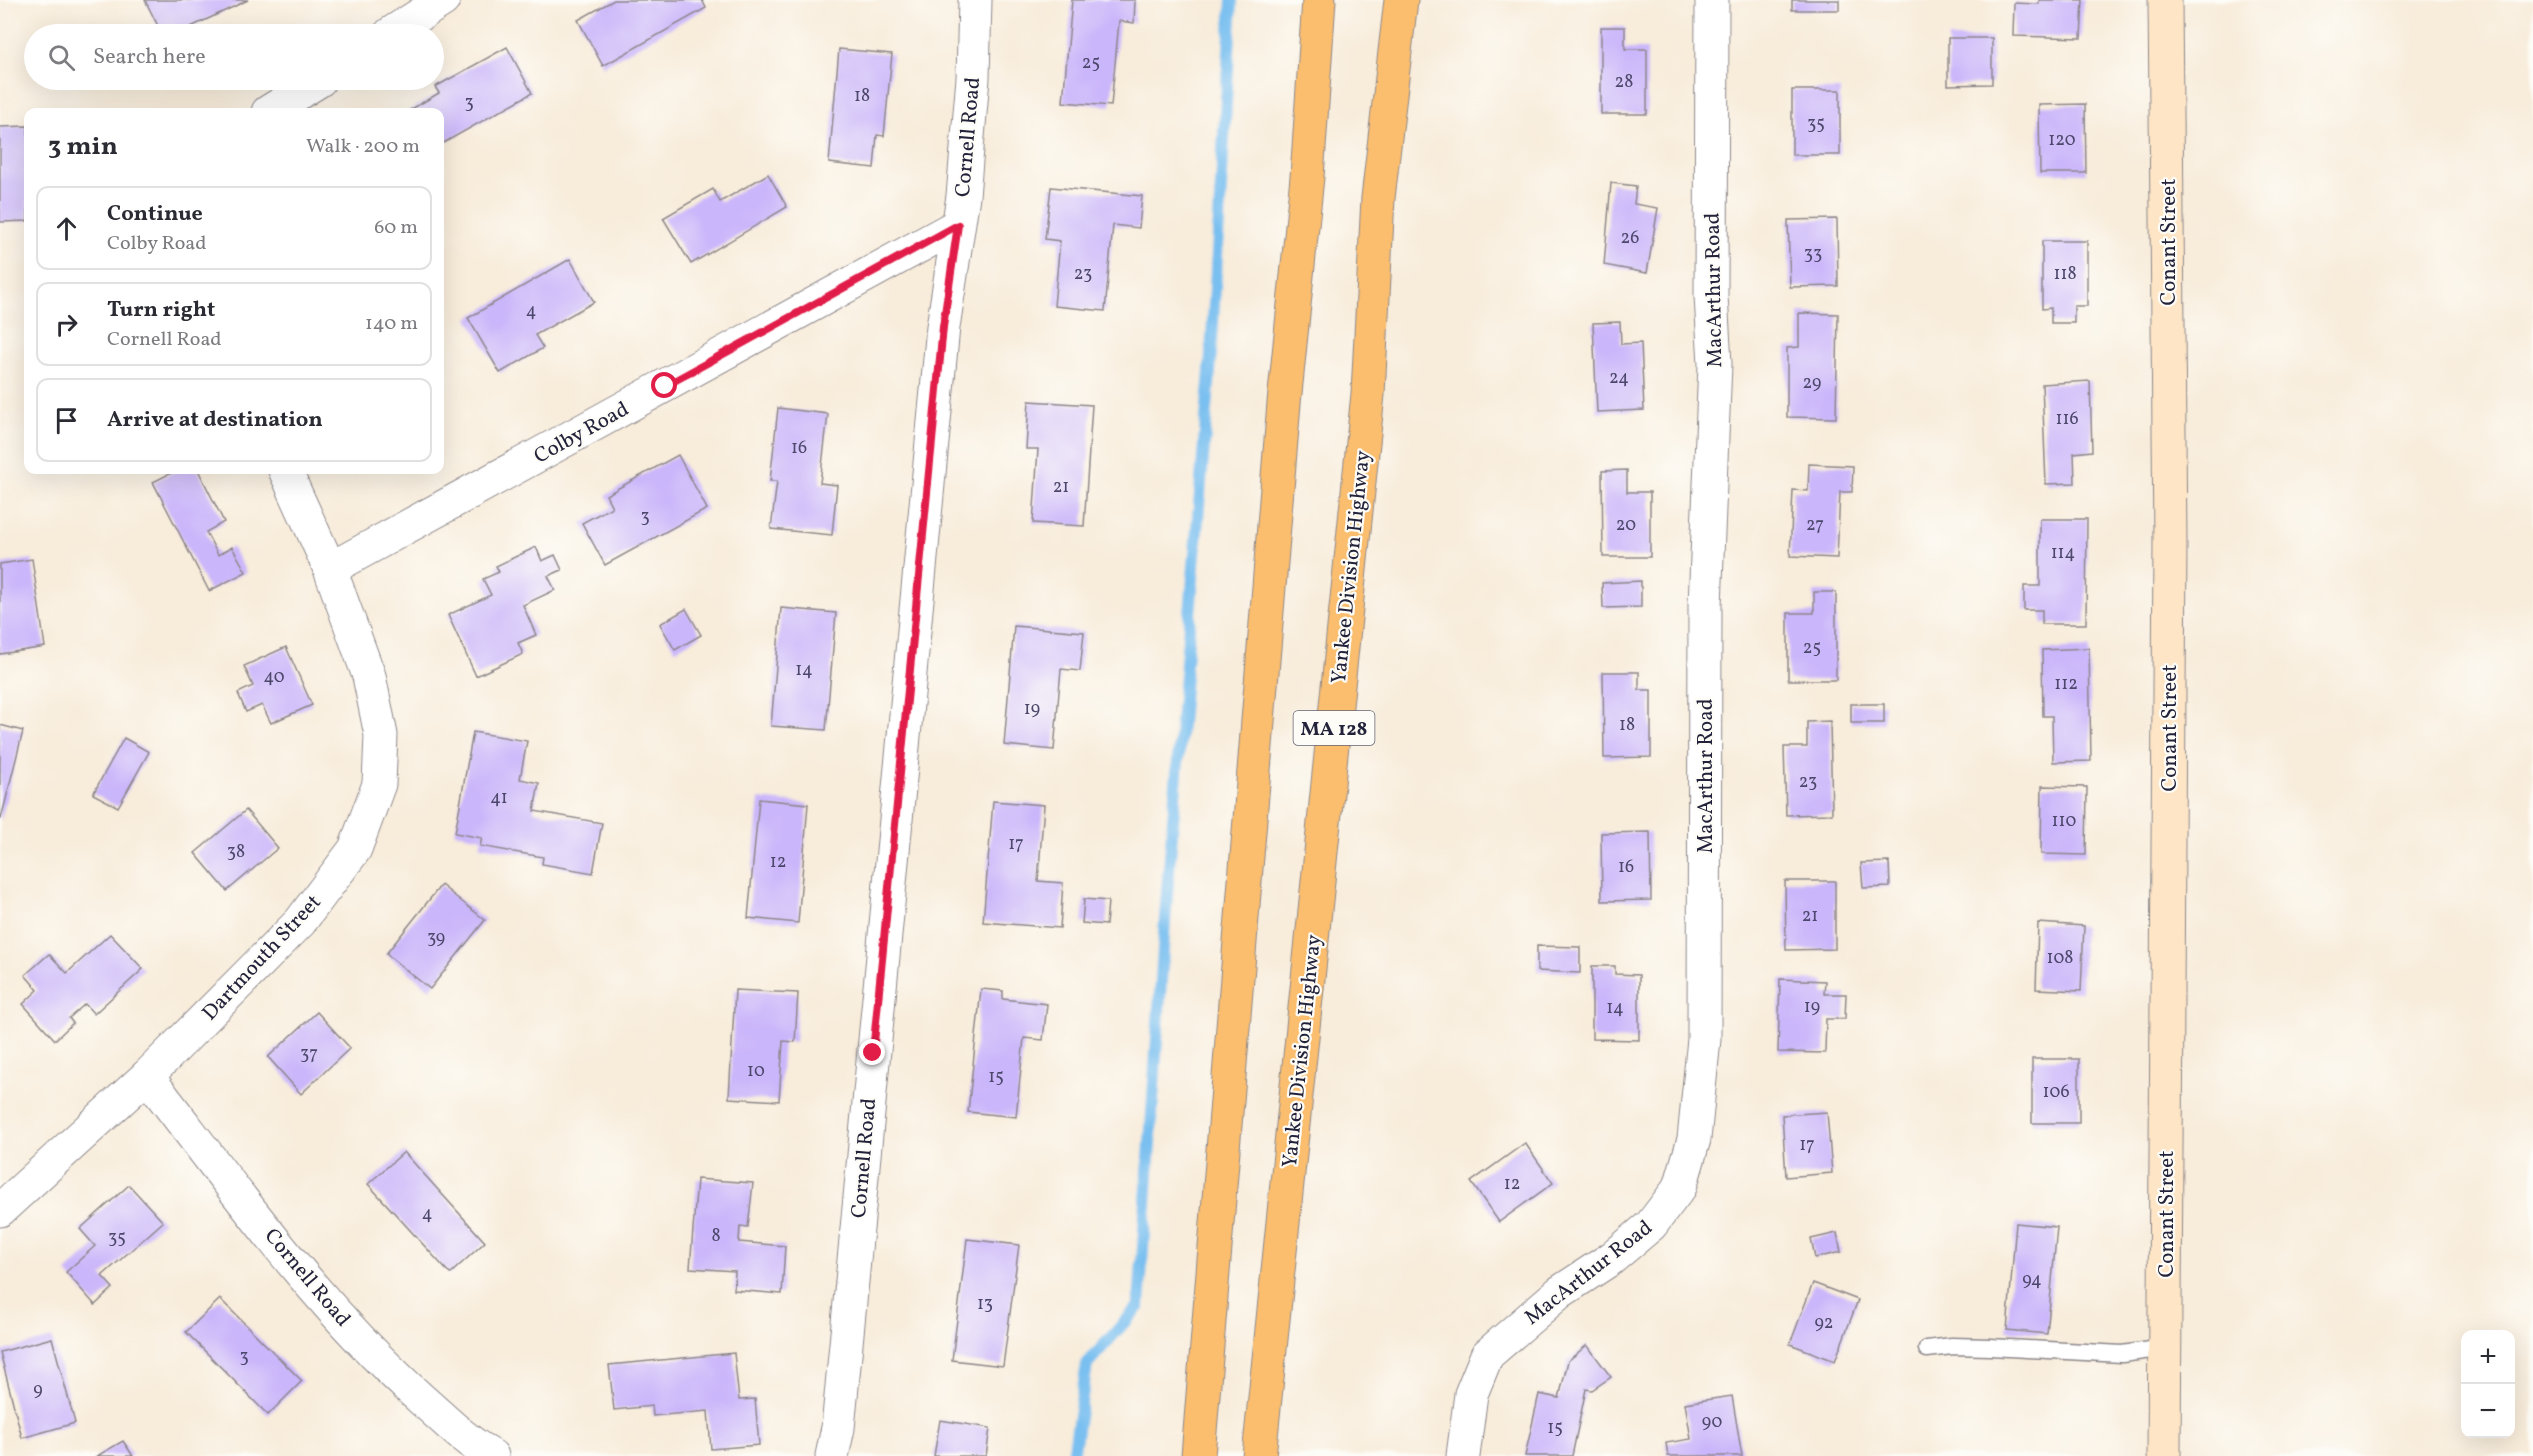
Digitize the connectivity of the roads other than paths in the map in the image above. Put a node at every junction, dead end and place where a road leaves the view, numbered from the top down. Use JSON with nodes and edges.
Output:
{"nodes":[{"id":1,"x":443,"y":0,"type":"edge"},
{"id":2,"x":975,"y":0,"type":"edge"},
{"id":3,"x":1319,"y":0,"type":"edge"},
{"id":4,"x":1401,"y":0,"type":"edge"},
{"id":5,"x":1712,"y":0,"type":"edge"},
{"id":6,"x":2165,"y":0,"type":"edge"},
{"id":7,"x":406,"y":24,"type":"edge"},
{"id":8,"x":304,"y":90,"type":"edge"},
{"id":9,"x":274,"y":108,"type":"edge"},
{"id":10,"x":958,"y":225,"type":"junction"},
{"id":11,"x":287,"y":474,"type":"edge"},
{"id":12,"x":330,"y":569,"type":"junction"},
{"id":13,"x":147,"y":1076,"type":"junction"},
{"id":14,"x":0,"y":1210,"type":"edge"},
{"id":15,"x":2165,"y":1348,"type":"junction"},
{"id":16,"x":1927,"y":1349,"type":"dead end"},
{"id":17,"x":492,"y":1456,"type":"edge"},
{"id":18,"x":832,"y":1456,"type":"edge"},
{"id":19,"x":1198,"y":1456,"type":"edge"},
{"id":20,"x":1259,"y":1456,"type":"edge"},
{"id":21,"x":1463,"y":1456,"type":"edge"},
{"id":22,"x":2164,"y":1456,"type":"edge"}],
"edges":[{"from":1,"to":7,"type":"street"},
{"from":2,"to":10,"type":"street","name":"Cornell Road"},
{"from":3,"to":19,"type":"highway"},
{"from":4,"to":20,"type":"highway","name":"Yankee Division Highway","number":"MA 128"},
{"from":5,"to":21,"type":"street","name":"MacArthur Road"},
{"from":6,"to":15,"type":"main road","name":"Conant Street"},
{"from":8,"to":9,"type":"street"},
{"from":10,"to":12,"type":"street","name":"Colby Road"},
{"from":10,"to":18,"type":"street","name":"Cornell Road"},
{"from":11,"to":12,"type":"street","name":"Dartmouth Street"},
{"from":12,"to":13,"type":"street","name":"Dartmouth Street"},
{"from":13,"to":14,"type":"street","name":"Dartmouth Street"},
{"from":13,"to":17,"type":"street","name":"Cornell Road"},
{"from":15,"to":16,"type":"lane"},
{"from":15,"to":22,"type":"main road","name":"Conant Street"}]}
